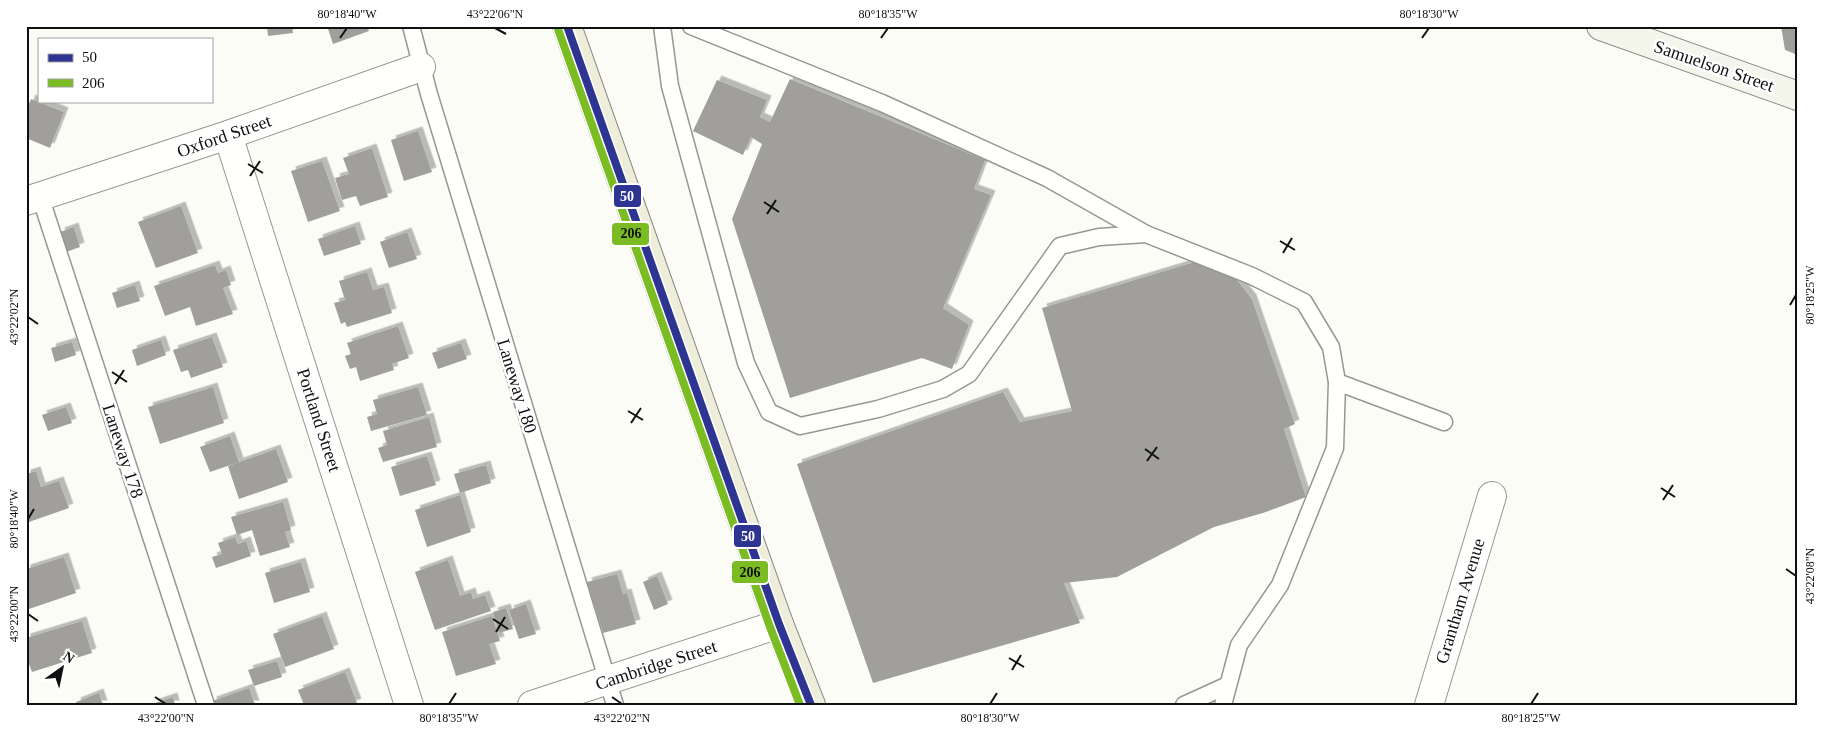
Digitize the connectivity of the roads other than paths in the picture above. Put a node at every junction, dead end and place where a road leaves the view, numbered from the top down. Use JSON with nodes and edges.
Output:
{"nodes":[{"id":1,"x":411,"y":26,"type":"edge"},
{"id":2,"x":567,"y":26,"type":"edge"},
{"id":3,"x":662,"y":26,"type":"edge"},
{"id":4,"x":691,"y":26,"type":"edge"},
{"id":5,"x":1601,"y":26,"type":"edge"},
{"id":6,"x":420,"y":67,"type":"junction"},
{"id":7,"x":1798,"y":96,"type":"edge"},
{"id":8,"x":228,"y":135,"type":"junction"},
{"id":9,"x":33,"y":199,"type":"edge"},
{"id":10,"x":1146,"y":234,"type":"junction"},
{"id":11,"x":1337,"y":382,"type":"junction"},
{"id":12,"x":1444,"y":422,"type":"dead end"},
{"id":13,"x":1492,"y":496,"type":"dead end"},
{"id":14,"x":779,"y":624,"type":"junction"},
{"id":15,"x":1228,"y":685,"type":"junction"},
{"id":16,"x":611,"y":692,"type":"edge"},
{"id":17,"x":206,"y":705,"type":"edge"},
{"id":18,"x":410,"y":705,"type":"edge"},
{"id":19,"x":532,"y":705,"type":"edge"},
{"id":20,"x":811,"y":705,"type":"edge"},
{"id":21,"x":1184,"y":705,"type":"edge"},
{"id":22,"x":1223,"y":705,"type":"edge"},
{"id":23,"x":1428,"y":705,"type":"edge"}],
"edges":[{"from":1,"to":6,"type":"lane","name":"Laneway 180"},
{"from":2,"to":14,"type":"main road"},
{"from":3,"to":10,"type":"lane"},
{"from":4,"to":10,"type":"lane"},
{"from":5,"to":7,"type":"street","name":"Samuelson Street"},
{"from":6,"to":8,"type":"street","name":"Oxford Street"},
{"from":6,"to":16,"type":"lane","name":"Laneway 180"},
{"from":8,"to":9,"type":"street","name":"Oxford Street"},
{"from":8,"to":18,"type":"street","name":"Portland Street"},
{"from":9,"to":17,"type":"lane","name":"Laneway 178"},
{"from":10,"to":11,"type":"lane"},
{"from":11,"to":12,"type":"lane"},
{"from":11,"to":15,"type":"lane"},
{"from":13,"to":23,"type":"street","name":"Grantham Avenue"},
{"from":14,"to":16,"type":"street","name":"Cambridge Street"},
{"from":14,"to":20,"type":"main road"},
{"from":15,"to":21,"type":"lane"},
{"from":15,"to":22,"type":"lane"},
{"from":16,"to":19,"type":"street","name":"Cambridge Street"}]}
